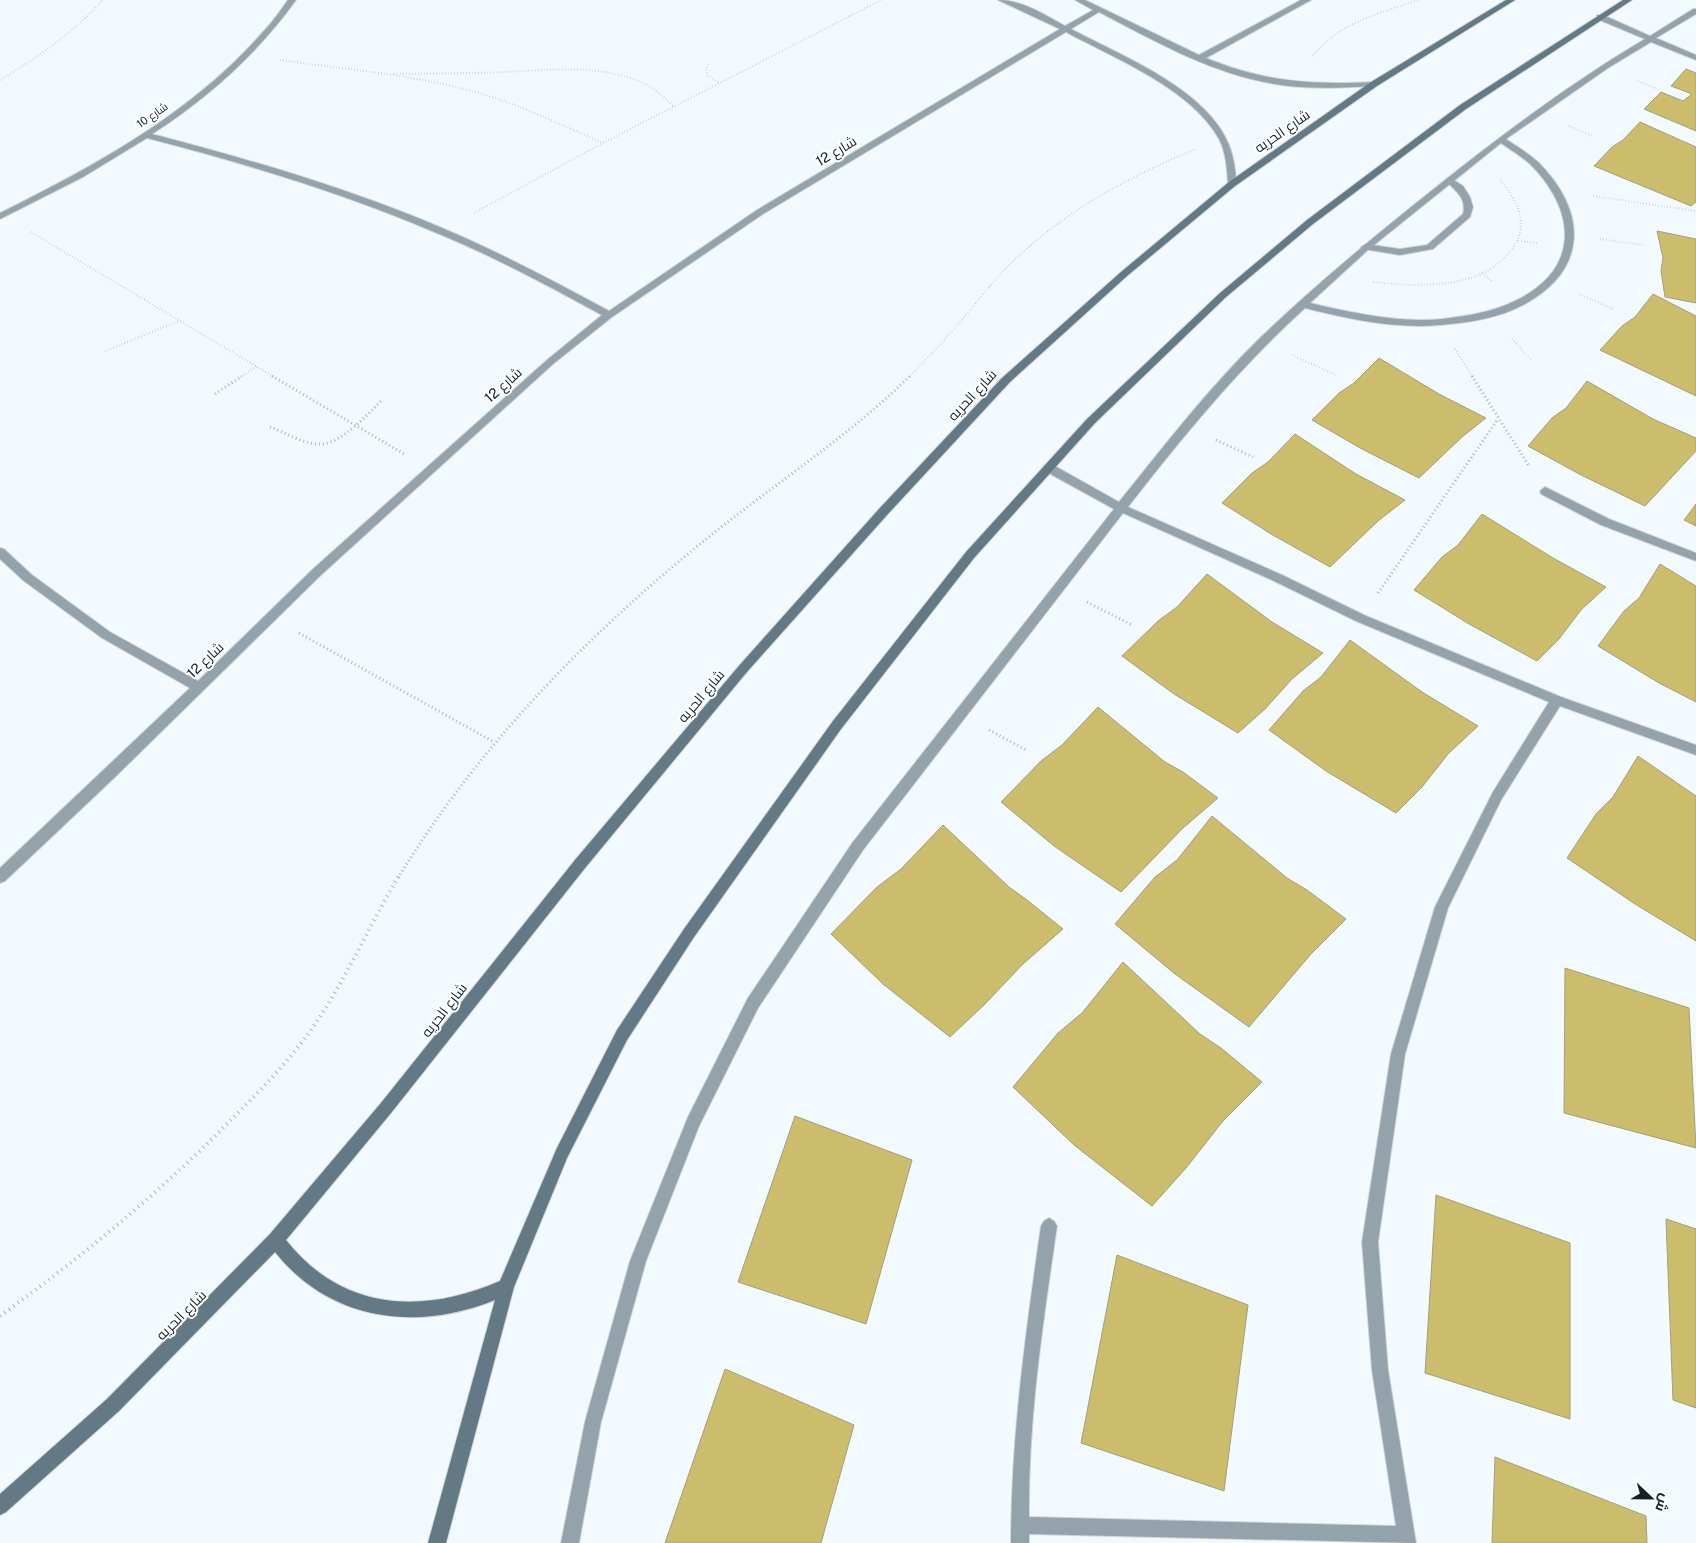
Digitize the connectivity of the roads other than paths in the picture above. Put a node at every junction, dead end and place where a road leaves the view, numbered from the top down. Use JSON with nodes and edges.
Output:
{"nodes":[{"id":1,"x":292,"y":0,"type":"edge"},
{"id":2,"x":1002,"y":0,"type":"edge"},
{"id":3,"x":1079,"y":0,"type":"edge"},
{"id":4,"x":1307,"y":0,"type":"edge"},
{"id":5,"x":1511,"y":0,"type":"edge"},
{"id":6,"x":1628,"y":0,"type":"edge"},
{"id":7,"x":1099,"y":9,"type":"junction"},
{"id":8,"x":1696,"y":11,"type":"edge"},
{"id":9,"x":1600,"y":17,"type":"junction"},
{"id":10,"x":1066,"y":29,"type":"junction"},
{"id":11,"x":1651,"y":38,"type":"junction"},
{"id":12,"x":1200,"y":58,"type":"junction"},
{"id":13,"x":1696,"y":58,"type":"edge"},
{"id":14,"x":1374,"y":84,"type":"junction"},
{"id":15,"x":144,"y":135,"type":"junction"},
{"id":16,"x":1500,"y":140,"type":"junction"},
{"id":17,"x":1449,"y":180,"type":"junction"},
{"id":18,"x":1232,"y":184,"type":"junction"},
{"id":19,"x":1,"y":216,"type":"edge"},
{"id":20,"x":1366,"y":247,"type":"junction"},
{"id":21,"x":1302,"y":304,"type":"junction"},
{"id":22,"x":610,"y":315,"type":"junction"},
{"id":23,"x":1049,"y":468,"type":"junction"},
{"id":24,"x":1545,"y":491,"type":"road end"},
{"id":25,"x":1121,"y":508,"type":"junction"},
{"id":26,"x":0,"y":552,"type":"edge"},
{"id":27,"x":1696,"y":557,"type":"edge"},
{"id":28,"x":198,"y":687,"type":"junction"},
{"id":29,"x":1557,"y":700,"type":"junction"},
{"id":30,"x":1696,"y":750,"type":"edge"},
{"id":31,"x":0,"y":876,"type":"edge"},
{"id":32,"x":1049,"y":1226,"type":"dead end"},
{"id":33,"x":276,"y":1240,"type":"junction"},
{"id":34,"x":506,"y":1287,"type":"junction"},
{"id":35,"x":0,"y":1506,"type":"edge"},
{"id":36,"x":1019,"y":1525,"type":"junction"},
{"id":37,"x":1406,"y":1539,"type":"edge"},
{"id":38,"x":436,"y":1543,"type":"edge"},
{"id":39,"x":570,"y":1543,"type":"edge"},
{"id":40,"x":1020,"y":1543,"type":"edge"}],
"edges":[{"from":1,"to":15,"type":"street","name":"شارع 10"},
{"from":2,"to":10,"type":"street"},
{"from":3,"to":7,"type":"street"},
{"from":4,"to":12,"type":"street"},
{"from":5,"to":14,"type":"main road","name":"شارع الحريه"},
{"from":6,"to":9,"type":"main road"},
{"from":7,"to":10,"type":"street","name":"شارع 12"},
{"from":7,"to":12,"type":"street"},
{"from":8,"to":11,"type":"street"},
{"from":9,"to":11,"type":"street"},
{"from":9,"to":23,"type":"main road"},
{"from":10,"to":18,"type":"street"},
{"from":10,"to":22,"type":"street","name":"شارع 12"},
{"from":11,"to":13,"type":"street"},
{"from":11,"to":16,"type":"street"},
{"from":12,"to":14,"type":"street"},
{"from":14,"to":18,"type":"main road","name":"شارع الحريه"},
{"from":15,"to":19,"type":"street","name":"شارع 10"},
{"from":15,"to":22,"type":"street"},
{"from":16,"to":17,"type":"street"},
{"from":16,"to":21,"type":"street"},
{"from":17,"to":20,"type":"street"},
{"from":17,"to":20,"type":"street"},
{"from":18,"to":33,"type":"main road","name":"شارع الحريه"},
{"from":20,"to":21,"type":"street"},
{"from":21,"to":25,"type":"street"},
{"from":22,"to":28,"type":"street","name":"شارع 12"},
{"from":23,"to":25,"type":"street"},
{"from":23,"to":34,"type":"main road"},
{"from":24,"to":27,"type":"street"},
{"from":25,"to":29,"type":"street"},
{"from":25,"to":39,"type":"street"},
{"from":26,"to":28,"type":"street"},
{"from":28,"to":31,"type":"street","name":"شارع 12"},
{"from":29,"to":30,"type":"street"},
{"from":29,"to":37,"type":"street"},
{"from":32,"to":36,"type":"street"},
{"from":33,"to":34,"type":"main road"},
{"from":33,"to":35,"type":"main road","name":"شارع الحريه"},
{"from":34,"to":38,"type":"main road"},
{"from":36,"to":37,"type":"street"},
{"from":36,"to":40,"type":"street"}]}
